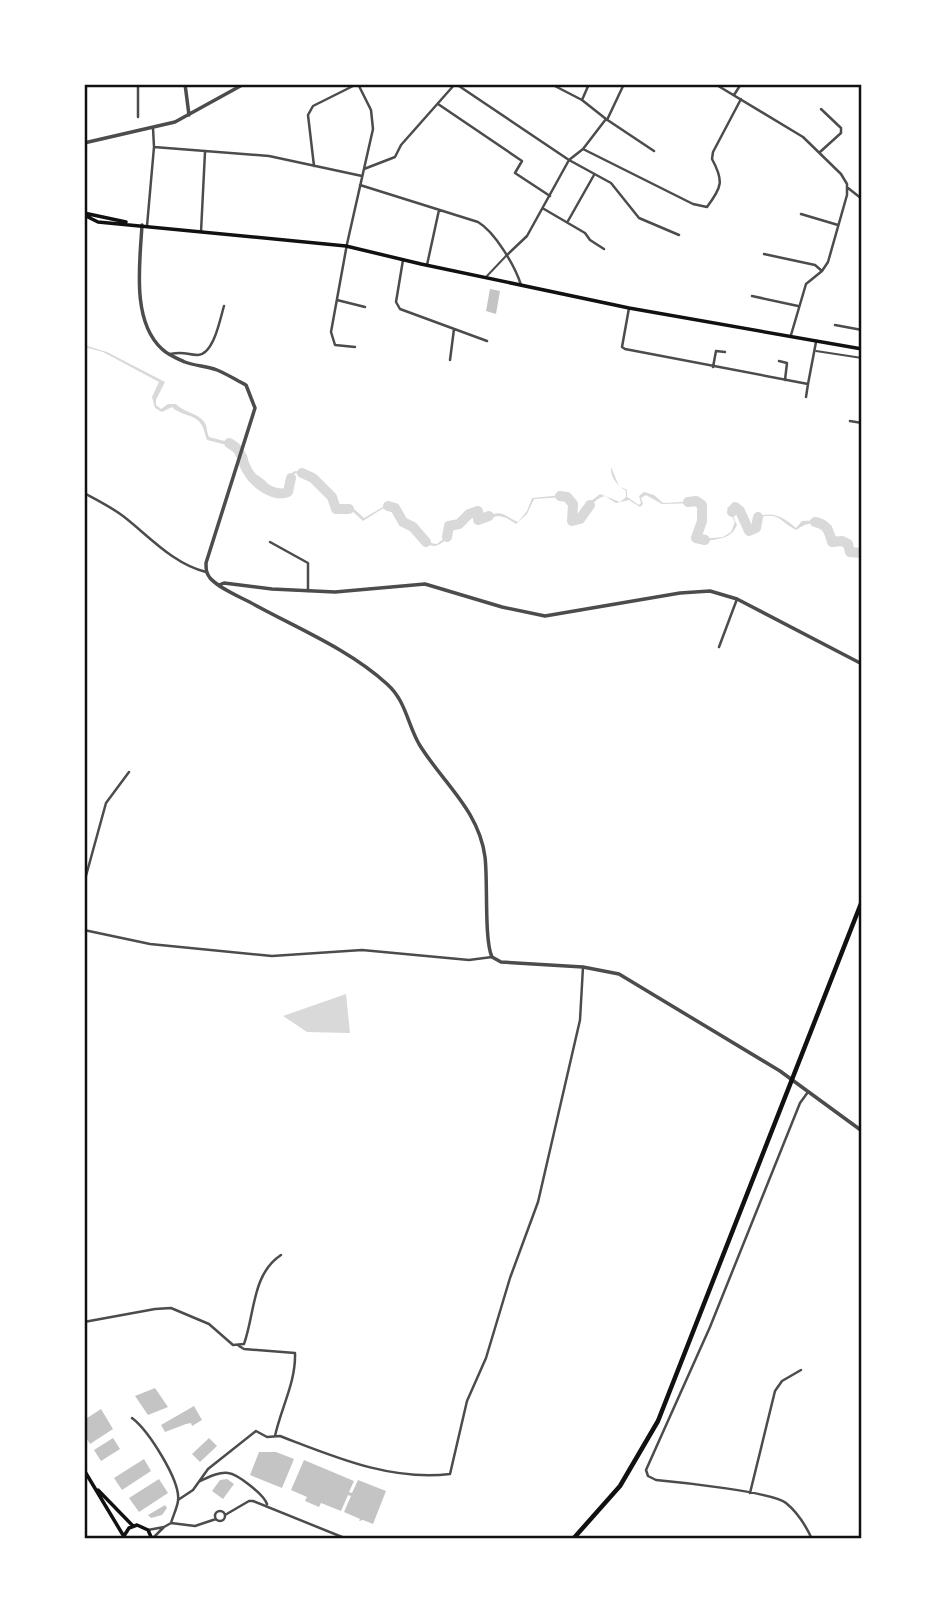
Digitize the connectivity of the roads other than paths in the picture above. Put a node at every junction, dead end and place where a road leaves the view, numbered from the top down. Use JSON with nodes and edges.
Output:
{"nodes":[{"id":1,"x":138,"y":84,"type":"edge"},
{"id":2,"x":185,"y":84,"type":"edge"},
{"id":3,"x":244,"y":84,"type":"edge"},
{"id":4,"x":358,"y":84,"type":"edge"},
{"id":5,"x":456,"y":84,"type":"edge"},
{"id":6,"x":551,"y":84,"type":"edge"},
{"id":7,"x":589,"y":84,"type":"edge"},
{"id":8,"x":624,"y":84,"type":"edge"},
{"id":9,"x":715,"y":84,"type":"edge"},
{"id":10,"x":741,"y":84,"type":"edge"},
{"id":11,"x":734,"y":95,"type":"junction"},
{"id":12,"x":741,"y":99,"type":"junction"},
{"id":13,"x":582,"y":100,"type":"junction"},
{"id":14,"x":438,"y":104,"type":"junction"},
{"id":15,"x":821,"y":108,"type":"dead end"},
{"id":16,"x":189,"y":116,"type":"junction"},
{"id":17,"x":138,"y":117,"type":"dead end"},
{"id":18,"x":607,"y":120,"type":"junction"},
{"id":19,"x":153,"y":128,"type":"junction"},
{"id":20,"x":84,"y":143,"type":"edge"},
{"id":21,"x":154,"y":148,"type":"junction"},
{"id":22,"x":583,"y":149,"type":"junction"},
{"id":23,"x":654,"y":151,"type":"dead end"},
{"id":24,"x":205,"y":152,"type":"junction"},
{"id":25,"x":820,"y":152,"type":"junction"},
{"id":26,"x":569,"y":160,"type":"junction"},
{"id":27,"x":314,"y":166,"type":"junction"},
{"id":28,"x":364,"y":169,"type":"junction"},
{"id":29,"x":594,"y":175,"type":"junction"},
{"id":30,"x":362,"y":176,"type":"junction"},
{"id":31,"x":360,"y":185,"type":"junction"},
{"id":32,"x":848,"y":188,"type":"junction"},
{"id":33,"x":550,"y":197,"type":"junction"},
{"id":34,"x":862,"y":199,"type":"edge"},
{"id":35,"x":544,"y":209,"type":"junction"},
{"id":36,"x":439,"y":210,"type":"junction"},
{"id":37,"x":84,"y":214,"type":"edge"},
{"id":38,"x":801,"y":214,"type":"dead end"},
{"id":39,"x":92,"y":220,"type":"junction"},
{"id":40,"x":84,"y":221,"type":"edge"},
{"id":41,"x":568,"y":222,"type":"junction"},
{"id":42,"x":144,"y":225,"type":"junction"},
{"id":43,"x":838,"y":225,"type":"junction"},
{"id":44,"x":201,"y":232,"type":"junction"},
{"id":45,"x":679,"y":236,"type":"dead end"},
{"id":46,"x":346,"y":246,"type":"junction"},
{"id":47,"x":604,"y":248,"type":"dead end"},
{"id":48,"x":764,"y":254,"type":"dead end"},
{"id":49,"x":506,"y":256,"type":"junction"},
{"id":50,"x":403,"y":260,"type":"junction"},
{"id":51,"x":427,"y":266,"type":"junction"},
{"id":52,"x":822,"y":271,"type":"junction"},
{"id":53,"x":486,"y":277,"type":"junction"},
{"id":54,"x":521,"y":285,"type":"junction"},
{"id":55,"x":752,"y":296,"type":"dead end"},
{"id":56,"x":337,"y":300,"type":"junction"},
{"id":57,"x":224,"y":306,"type":"dead end"},
{"id":58,"x":798,"y":306,"type":"junction"},
{"id":59,"x":365,"y":307,"type":"dead end"},
{"id":60,"x":629,"y":308,"type":"junction"},
{"id":61,"x":835,"y":325,"type":"dead end"},
{"id":62,"x":454,"y":329,"type":"junction"},
{"id":63,"x":862,"y":330,"type":"edge"},
{"id":64,"x":791,"y":335,"type":"junction"},
{"id":65,"x":817,"y":340,"type":"junction"},
{"id":66,"x":487,"y":341,"type":"dead end"},
{"id":67,"x":355,"y":347,"type":"dead end"},
{"id":68,"x":862,"y":349,"type":"edge"},
{"id":69,"x":815,"y":351,"type":"junction"},
{"id":70,"x":725,"y":352,"type":"dead end"},
{"id":71,"x":170,"y":355,"type":"junction"},
{"id":72,"x":862,"y":358,"type":"edge"},
{"id":73,"x":450,"y":360,"type":"dead end"},
{"id":74,"x":779,"y":361,"type":"dead end"},
{"id":75,"x":712,"y":367,"type":"junction"},
{"id":76,"x":785,"y":380,"type":"junction"},
{"id":77,"x":808,"y":384,"type":"junction"},
{"id":78,"x":806,"y":397,"type":"dead end"},
{"id":79,"x":849,"y":421,"type":"dead end"},
{"id":80,"x":862,"y":423,"type":"edge"},
{"id":81,"x":84,"y":493,"type":"edge"},
{"id":82,"x":270,"y":542,"type":"dead end"},
{"id":83,"x":206,"y":572,"type":"junction"},
{"id":84,"x":219,"y":585,"type":"junction"},
{"id":85,"x":308,"y":591,"type":"junction"},
{"id":86,"x":737,"y":599,"type":"junction"},
{"id":87,"x":719,"y":647,"type":"dead end"},
{"id":88,"x":862,"y":664,"type":"edge"},
{"id":89,"x":129,"y":772,"type":"dead end"},
{"id":90,"x":84,"y":883,"type":"edge"},
{"id":91,"x":862,"y":901,"type":"edge"},
{"id":92,"x":84,"y":930,"type":"edge"},
{"id":93,"x":492,"y":957,"type":"junction"},
{"id":94,"x":583,"y":967,"type":"junction"},
{"id":95,"x":808,"y":1092,"type":"junction"},
{"id":96,"x":862,"y":1122,"type":"edge"},
{"id":97,"x":860,"y":1130,"type":"edge"},
{"id":98,"x":281,"y":1255,"type":"dead end"},
{"id":99,"x":84,"y":1322,"type":"edge"},
{"id":100,"x":239,"y":1346,"type":"junction"},
{"id":101,"x":801,"y":1370,"type":"dead end"},
{"id":102,"x":132,"y":1419,"type":"dead end"},
{"id":103,"x":275,"y":1436,"type":"junction"},
{"id":104,"x":84,"y":1470,"type":"edge"},
{"id":105,"x":201,"y":1481,"type":"junction"},
{"id":106,"x":93,"y":1484,"type":"junction"},
{"id":107,"x":750,"y":1493,"type":"junction"},
{"id":108,"x":178,"y":1500,"type":"junction"},
{"id":109,"x":267,"y":1505,"type":"junction"},
{"id":110,"x":225,"y":1515,"type":"junction"},
{"id":111,"x":216,"y":1519,"type":"junction"},
{"id":112,"x":171,"y":1523,"type":"junction"},
{"id":113,"x":133,"y":1526,"type":"junction"},
{"id":114,"x":164,"y":1527,"type":"junction"},
{"id":115,"x":148,"y":1530,"type":"junction"},
{"id":116,"x":123,"y":1537,"type":"edge"},
{"id":117,"x":152,"y":1539,"type":"edge"},
{"id":118,"x":347,"y":1539,"type":"edge"},
{"id":119,"x":573,"y":1539,"type":"edge"},
{"id":120,"x":812,"y":1539,"type":"edge"}],
"edges":[{"from":1,"to":17,"type":"street"},
{"from":2,"to":16,"type":"street"},
{"from":3,"to":16,"type":"street"},
{"from":4,"to":27,"type":"street"},
{"from":4,"to":28,"type":"street"},
{"from":5,"to":14,"type":"street"},
{"from":5,"to":26,"type":"street"},
{"from":6,"to":13,"type":"street"},
{"from":7,"to":13,"type":"street"},
{"from":8,"to":18,"type":"street"},
{"from":9,"to":11,"type":"street"},
{"from":10,"to":11,"type":"street"},
{"from":11,"to":12,"type":"street"},
{"from":12,"to":22,"type":"street"},
{"from":12,"to":25,"type":"street"},
{"from":13,"to":18,"type":"street"},
{"from":14,"to":28,"type":"street"},
{"from":14,"to":33,"type":"street"},
{"from":15,"to":25,"type":"street"},
{"from":16,"to":19,"type":"street"},
{"from":18,"to":22,"type":"street"},
{"from":18,"to":23,"type":"street"},
{"from":19,"to":20,"type":"street"},
{"from":19,"to":21,"type":"street"},
{"from":21,"to":24,"type":"street"},
{"from":21,"to":42,"type":"street"},
{"from":22,"to":26,"type":"street"},
{"from":24,"to":27,"type":"street"},
{"from":24,"to":44,"type":"street"},
{"from":25,"to":32,"type":"street"},
{"from":26,"to":29,"type":"street"},
{"from":26,"to":33,"type":"street"},
{"from":27,"to":30,"type":"street"},
{"from":28,"to":30,"type":"street"},
{"from":29,"to":41,"type":"street"},
{"from":29,"to":45,"type":"street"},
{"from":30,"to":31,"type":"street"},
{"from":31,"to":36,"type":"street"},
{"from":31,"to":46,"type":"street"},
{"from":32,"to":34,"type":"street"},
{"from":32,"to":43,"type":"street"},
{"from":33,"to":35,"type":"street"},
{"from":35,"to":41,"type":"street"},
{"from":35,"to":49,"type":"street"},
{"from":36,"to":49,"type":"street"},
{"from":36,"to":51,"type":"street"},
{"from":37,"to":39,"type":"main road"},
{"from":37,"to":42,"type":"main road"},
{"from":38,"to":43,"type":"street"},
{"from":39,"to":40,"type":"street"},
{"from":39,"to":42,"type":"main road"},
{"from":41,"to":47,"type":"street"},
{"from":42,"to":44,"type":"main road"},
{"from":42,"to":71,"type":"street"},
{"from":43,"to":52,"type":"street"},
{"from":44,"to":46,"type":"main road"},
{"from":46,"to":50,"type":"main road"},
{"from":46,"to":56,"type":"street"},
{"from":48,"to":52,"type":"street"},
{"from":49,"to":53,"type":"street"},
{"from":49,"to":54,"type":"street"},
{"from":50,"to":51,"type":"main road"},
{"from":50,"to":62,"type":"street"},
{"from":51,"to":53,"type":"main road"},
{"from":52,"to":58,"type":"street"},
{"from":53,"to":54,"type":"main road"},
{"from":54,"to":60,"type":"main road"},
{"from":55,"to":58,"type":"street"},
{"from":56,"to":59,"type":"street"},
{"from":56,"to":67,"type":"street"},
{"from":57,"to":71,"type":"street"},
{"from":58,"to":64,"type":"street"},
{"from":60,"to":64,"type":"main road"},
{"from":60,"to":75,"type":"street"},
{"from":61,"to":63,"type":"street"},
{"from":62,"to":66,"type":"street"},
{"from":62,"to":73,"type":"street"},
{"from":64,"to":65,"type":"main road"},
{"from":65,"to":68,"type":"main road"},
{"from":65,"to":69,"type":"street"},
{"from":69,"to":72,"type":"street"},
{"from":69,"to":77,"type":"street"},
{"from":70,"to":75,"type":"street"},
{"from":71,"to":83,"type":"street"},
{"from":74,"to":76,"type":"street"},
{"from":75,"to":76,"type":"street"},
{"from":76,"to":77,"type":"street"},
{"from":77,"to":78,"type":"street"},
{"from":79,"to":80,"type":"street"},
{"from":81,"to":83,"type":"street"},
{"from":82,"to":85,"type":"street"},
{"from":83,"to":84,"type":"street"},
{"from":84,"to":85,"type":"street"},
{"from":84,"to":93,"type":"street"},
{"from":85,"to":86,"type":"street"},
{"from":86,"to":87,"type":"street"},
{"from":86,"to":88,"type":"street"},
{"from":89,"to":90,"type":"street"},
{"from":91,"to":119,"type":"main road"},
{"from":92,"to":93,"type":"street"},
{"from":93,"to":94,"type":"street"},
{"from":94,"to":95,"type":"street"},
{"from":94,"to":103,"type":"street"},
{"from":95,"to":97,"type":"street"},
{"from":95,"to":107,"type":"street"},
{"from":96,"to":97,"type":"street"},
{"from":98,"to":100,"type":"street"},
{"from":99,"to":100,"type":"street"},
{"from":100,"to":103,"type":"street"},
{"from":101,"to":107,"type":"street"},
{"from":102,"to":108,"type":"street"},
{"from":103,"to":105,"type":"street"},
{"from":104,"to":106,"type":"main road"},
{"from":105,"to":108,"type":"street"},
{"from":105,"to":109,"type":"street"},
{"from":106,"to":113,"type":"main road"},
{"from":106,"to":116,"type":"main road"},
{"from":107,"to":120,"type":"street"},
{"from":108,"to":112,"type":"street"},
{"from":109,"to":110,"type":"street"},
{"from":109,"to":118,"type":"street"},
{"from":110,"to":111,"type":"street"},
{"from":110,"to":111,"type":"street"},
{"from":111,"to":112,"type":"street"},
{"from":112,"to":114,"type":"street"},
{"from":113,"to":115,"type":"main road"},
{"from":113,"to":116,"type":"main road"},
{"from":114,"to":115,"type":"street"},
{"from":114,"to":117,"type":"street"},
{"from":115,"to":117,"type":"main road"}]}
